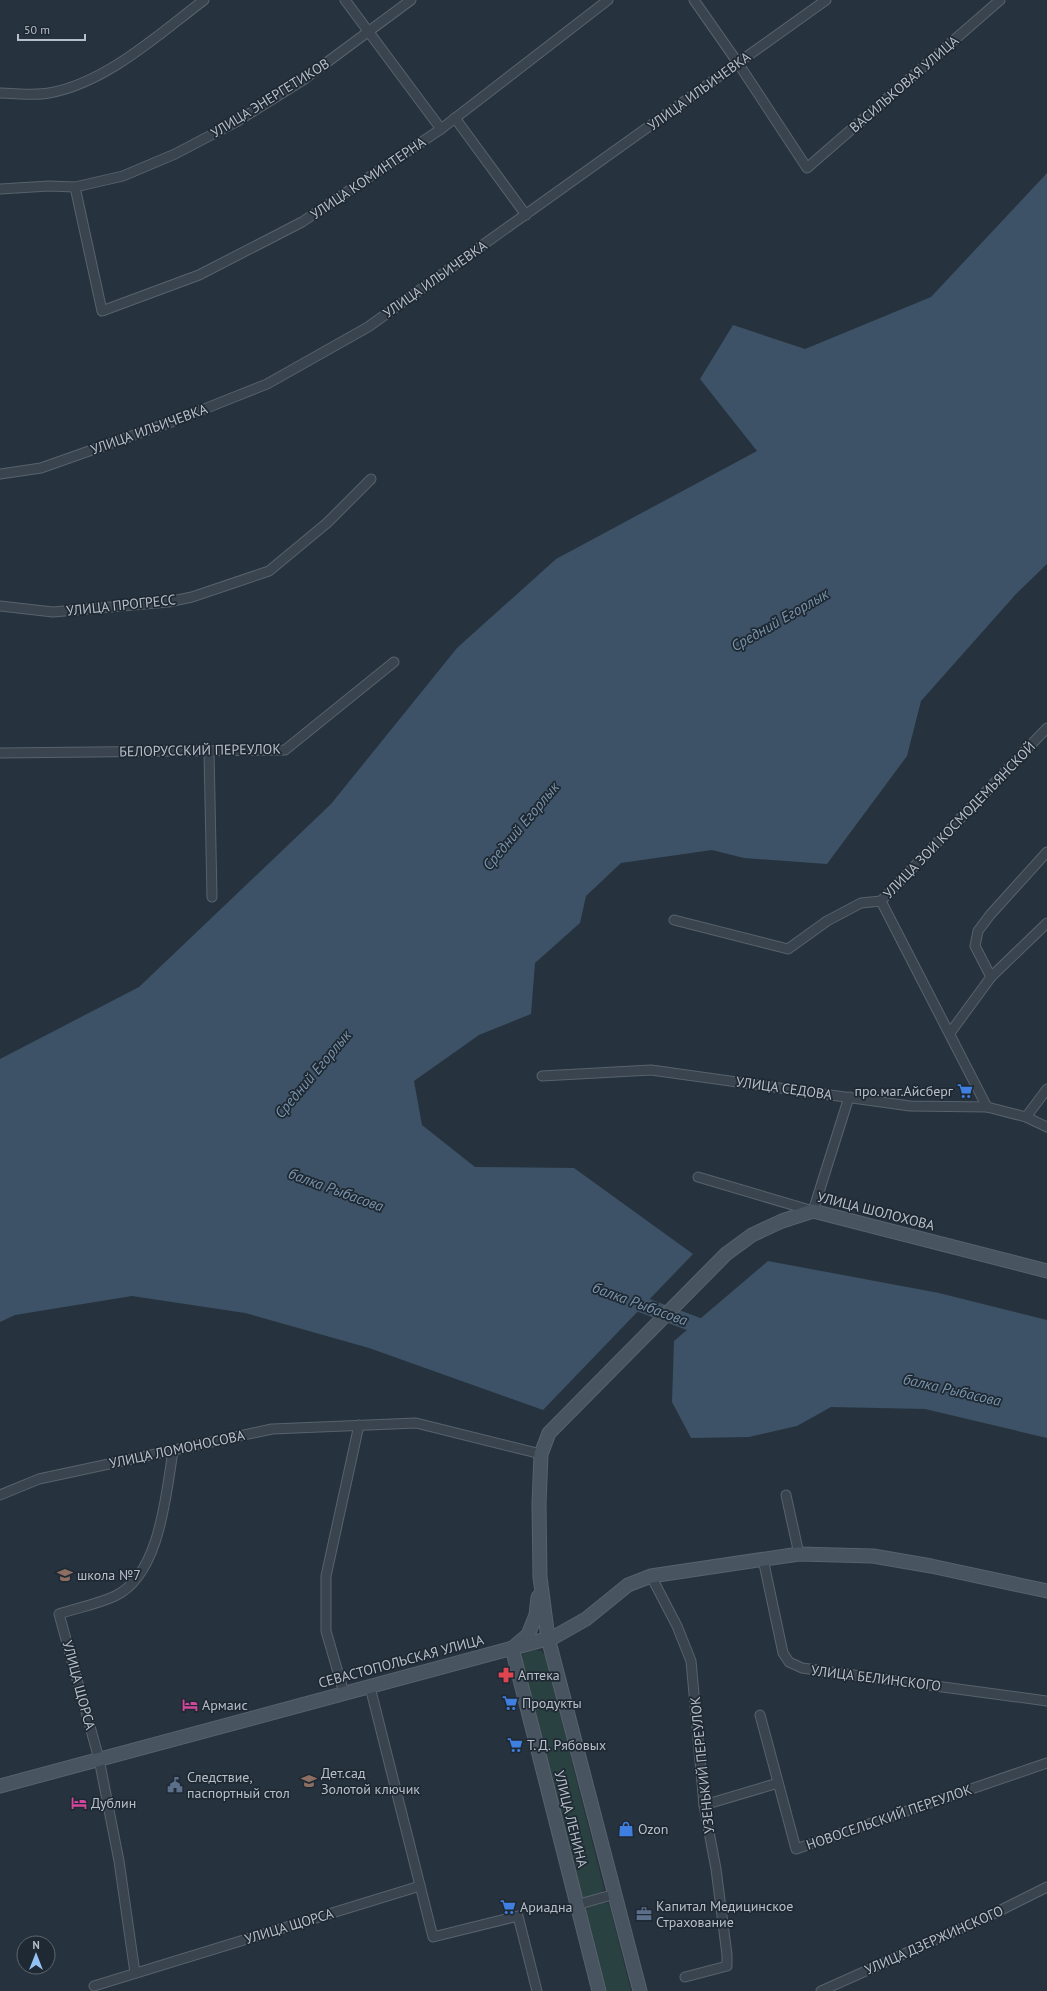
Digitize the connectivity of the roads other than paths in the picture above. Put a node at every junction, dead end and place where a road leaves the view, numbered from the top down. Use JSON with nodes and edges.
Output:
{"nodes":[{"id":1,"x":204,"y":0,"type":"edge"},
{"id":2,"x":345,"y":0,"type":"edge"},
{"id":3,"x":411,"y":0,"type":"edge"},
{"id":4,"x":608,"y":0,"type":"edge"},
{"id":5,"x":694,"y":0,"type":"edge"},
{"id":6,"x":826,"y":0,"type":"edge"},
{"id":7,"x":1000,"y":0,"type":"edge"},
{"id":8,"x":369,"y":32,"type":"junction"},
{"id":9,"x":738,"y":63,"type":"junction"},
{"id":10,"x":0,"y":93,"type":"edge"},
{"id":11,"x":455,"y":118,"type":"junction"},
{"id":12,"x":441,"y":129,"type":"junction"},
{"id":13,"x":75,"y":187,"type":"junction"},
{"id":14,"x":0,"y":189,"type":"edge"},
{"id":15,"x":526,"y":215,"type":"junction"},
{"id":16,"x":0,"y":474,"type":"edge"},
{"id":17,"x":371,"y":479,"type":"dead end"},
{"id":18,"x":0,"y":606,"type":"edge"},
{"id":19,"x":394,"y":662,"type":"dead end"},
{"id":20,"x":1047,"y":728,"type":"edge"},
{"id":21,"x":210,"y":751,"type":"junction"},
{"id":22,"x":0,"y":753,"type":"edge"},
{"id":23,"x":1047,"y":852,"type":"edge"},
{"id":24,"x":212,"y":897,"type":"dead end"},
{"id":25,"x":881,"y":901,"type":"junction"},
{"id":26,"x":674,"y":920,"type":"dead end"},
{"id":27,"x":1047,"y":923,"type":"edge"},
{"id":28,"x":992,"y":977,"type":"junction"},
{"id":29,"x":950,"y":1033,"type":"junction"},
{"id":30,"x":542,"y":1076,"type":"dead end"},
{"id":31,"x":1047,"y":1089,"type":"edge"},
{"id":32,"x":849,"y":1097,"type":"junction"},
{"id":33,"x":987,"y":1107,"type":"junction"},
{"id":34,"x":1026,"y":1117,"type":"junction"},
{"id":35,"x":1047,"y":1127,"type":"edge"},
{"id":36,"x":698,"y":1177,"type":"dead end"},
{"id":37,"x":813,"y":1211,"type":"junction"},
{"id":38,"x":1047,"y":1271,"type":"edge"},
{"id":39,"x":359,"y":1425,"type":"junction"},
{"id":40,"x":173,"y":1451,"type":"junction"},
{"id":41,"x":541,"y":1454,"type":"junction"},
{"id":42,"x":0,"y":1495,"type":"edge"},
{"id":43,"x":786,"y":1495,"type":"dead end"},
{"id":44,"x":799,"y":1554,"type":"junction"},
{"id":45,"x":763,"y":1559,"type":"junction"},
{"id":46,"x":651,"y":1576,"type":"junction"},
{"id":47,"x":540,"y":1577,"type":"junction"},
{"id":48,"x":1047,"y":1591,"type":"edge"},
{"id":49,"x":548,"y":1638,"type":"junction"},
{"id":50,"x":512,"y":1648,"type":"junction"},
{"id":51,"x":370,"y":1687,"type":"junction"},
{"id":52,"x":344,"y":1693,"type":"junction"},
{"id":53,"x":1047,"y":1701,"type":"edge"},
{"id":54,"x":760,"y":1715,"type":"dead end"},
{"id":55,"x":99,"y":1759,"type":"junction"},
{"id":56,"x":1047,"y":1763,"type":"edge"},
{"id":57,"x":778,"y":1783,"type":"junction"},
{"id":58,"x":0,"y":1786,"type":"edge"},
{"id":59,"x":704,"y":1805,"type":"junction"},
{"id":60,"x":420,"y":1886,"type":"junction"},
{"id":61,"x":1047,"y":1887,"type":"edge"},
{"id":62,"x":615,"y":1894,"type":"junction"},
{"id":63,"x":576,"y":1905,"type":"junction"},
{"id":64,"x":135,"y":1973,"type":"junction"},
{"id":65,"x":685,"y":1977,"type":"dead end"},
{"id":66,"x":94,"y":1986,"type":"dead end"},
{"id":67,"x":537,"y":1991,"type":"edge"},
{"id":68,"x":599,"y":1991,"type":"edge"},
{"id":69,"x":640,"y":1991,"type":"edge"},
{"id":70,"x":821,"y":1991,"type":"edge"}],
"edges":[{"from":1,"to":10,"type":"street"},
{"from":2,"to":8,"type":"street"},
{"from":3,"to":8,"type":"street","name":"УЛИЦА ЭНЕРГЕТИКОВ"},
{"from":4,"to":11,"type":"street","name":"УЛИЦА КОМИНТЕРНА"},
{"from":5,"to":9,"type":"street"},
{"from":6,"to":9,"type":"street","name":"УЛИЦА ИЛЬИЧЕВКА"},
{"from":7,"to":9,"type":"street","name":"ВАСИЛЬКОВАЯ УЛИЦА"},
{"from":8,"to":12,"type":"street"},
{"from":8,"to":13,"type":"street","name":"УЛИЦА ЭНЕРГЕТИКОВ"},
{"from":9,"to":15,"type":"street","name":"УЛИЦА ИЛЬИЧЕВКА"},
{"from":11,"to":12,"type":"street","name":"УЛИЦА КОМИНТЕРНА"},
{"from":11,"to":15,"type":"street"},
{"from":12,"to":13,"type":"street","name":"УЛИЦА КОМИНТЕРНА"},
{"from":13,"to":14,"type":"street","name":"УЛИЦА ЭНЕРГЕТИКОВ"},
{"from":15,"to":16,"type":"street","name":"УЛИЦА ИЛЬИЧЕВКА"},
{"from":17,"to":18,"type":"street","name":"УЛИЦА ПРОГРЕСС"},
{"from":19,"to":21,"type":"street","name":"БЕЛОРУССКИЙ ПЕРЕУЛОК"},
{"from":20,"to":25,"type":"street","name":"УЛИЦА ЗОИ КОСМОДЕМЬЯНСКОЙ"},
{"from":21,"to":22,"type":"street","name":"БЕЛОРУССКИЙ ПЕРЕУЛОК"},
{"from":21,"to":24,"type":"street"},
{"from":23,"to":28,"type":"street"},
{"from":25,"to":26,"type":"street"},
{"from":25,"to":29,"type":"street","name":"УЛИЦА ЗОИ КОСМОДЕМЬЯНСКОЙ"},
{"from":27,"to":28,"type":"street"},
{"from":28,"to":29,"type":"street"},
{"from":29,"to":33,"type":"street","name":"УЛИЦА ЗОИ КОСМОДЕМЬЯНСКОЙ"},
{"from":30,"to":32,"type":"street","name":"УЛИЦА СЕДОВА"},
{"from":31,"to":34,"type":"street"},
{"from":32,"to":33,"type":"street","name":"УЛИЦА СЕДОВА"},
{"from":32,"to":37,"type":"street"},
{"from":33,"to":34,"type":"street","name":"УЛИЦА СЕДОВА"},
{"from":34,"to":35,"type":"street","name":"УЛИЦА СЕДОВА"},
{"from":36,"to":37,"type":"street","name":"УЛИЦА ШОЛОХОВА"},
{"from":37,"to":38,"type":"main road","name":"УЛИЦА ШОЛОХОВА"},
{"from":37,"to":41,"type":"main road"},
{"from":39,"to":40,"type":"street","name":"УЛИЦА ЛОМОНОСОВА"},
{"from":39,"to":41,"type":"street","name":"УЛИЦА ЛОМОНОСОВА"},
{"from":39,"to":52,"type":"street"},
{"from":40,"to":42,"type":"street","name":"УЛИЦА ЛОМОНОСОВА"},
{"from":40,"to":55,"type":"street","name":"УЛИЦА ЩОРСА"},
{"from":41,"to":47,"type":"main road"},
{"from":43,"to":44,"type":"street"},
{"from":44,"to":45,"type":"main road","name":"СЕВАСТОПОЛЬСКАЯ УЛИЦА"},
{"from":44,"to":48,"type":"main road","name":"СЕВАСТОПОЛЬСКАЯ УЛИЦА"},
{"from":45,"to":46,"type":"main road","name":"СЕВАСТОПОЛЬСКАЯ УЛИЦА"},
{"from":45,"to":53,"type":"street","name":"УЛИЦА БЕЛИНСКОГО"},
{"from":46,"to":49,"type":"main road","name":"СЕВАСТОПОЛЬСКАЯ УЛИЦА"},
{"from":46,"to":59,"type":"street","name":"УЗЕНЬКИЙ ПЕРЕУЛОК"},
{"from":47,"to":49,"type":"main road","name":"УЛИЦА ЛЕНИНА"},
{"from":47,"to":50,"type":"main road"},
{"from":49,"to":50,"type":"main road","name":"СЕВАСТОПОЛЬСКАЯ УЛИЦА"},
{"from":49,"to":62,"type":"main road","name":"УЛИЦА ЛЕНИНА"},
{"from":50,"to":51,"type":"main road","name":"СЕВАСТОПОЛЬСКАЯ УЛИЦА"},
{"from":50,"to":63,"type":"main road","name":"УЛИЦА ЛЕНИНА"},
{"from":51,"to":52,"type":"main road","name":"СЕВАСТОПОЛЬСКАЯ УЛИЦА"},
{"from":51,"to":60,"type":"street"},
{"from":52,"to":55,"type":"main road","name":"СЕВАСТОПОЛЬСКАЯ УЛИЦА"},
{"from":54,"to":57,"type":"street","name":"НОВОСЕЛЬСКИЙ ПЕРЕУЛОК"},
{"from":55,"to":58,"type":"main road","name":"СЕВАСТОПОЛЬСКАЯ УЛИЦА"},
{"from":55,"to":64,"type":"street","name":"УЛИЦА ЩОРСА"},
{"from":56,"to":57,"type":"street","name":"НОВОСЕЛЬСКИЙ ПЕРЕУЛОК"},
{"from":57,"to":59,"type":"street"},
{"from":59,"to":65,"type":"street","name":"УЗЕНЬКИЙ ПЕРЕУЛОК"},
{"from":60,"to":64,"type":"street","name":"УЛИЦА ЩОРСА"},
{"from":60,"to":67,"type":"street"},
{"from":61,"to":70,"type":"street","name":"УЛИЦА ДЗЕРЖИНСКОГО"},
{"from":62,"to":63,"type":"street"},
{"from":62,"to":69,"type":"main road","name":"УЛИЦА ЛЕНИНА"},
{"from":63,"to":68,"type":"main road","name":"УЛИЦА ЛЕНИНА"},
{"from":64,"to":66,"type":"street","name":"УЛИЦА ЩОРСА"}]}
